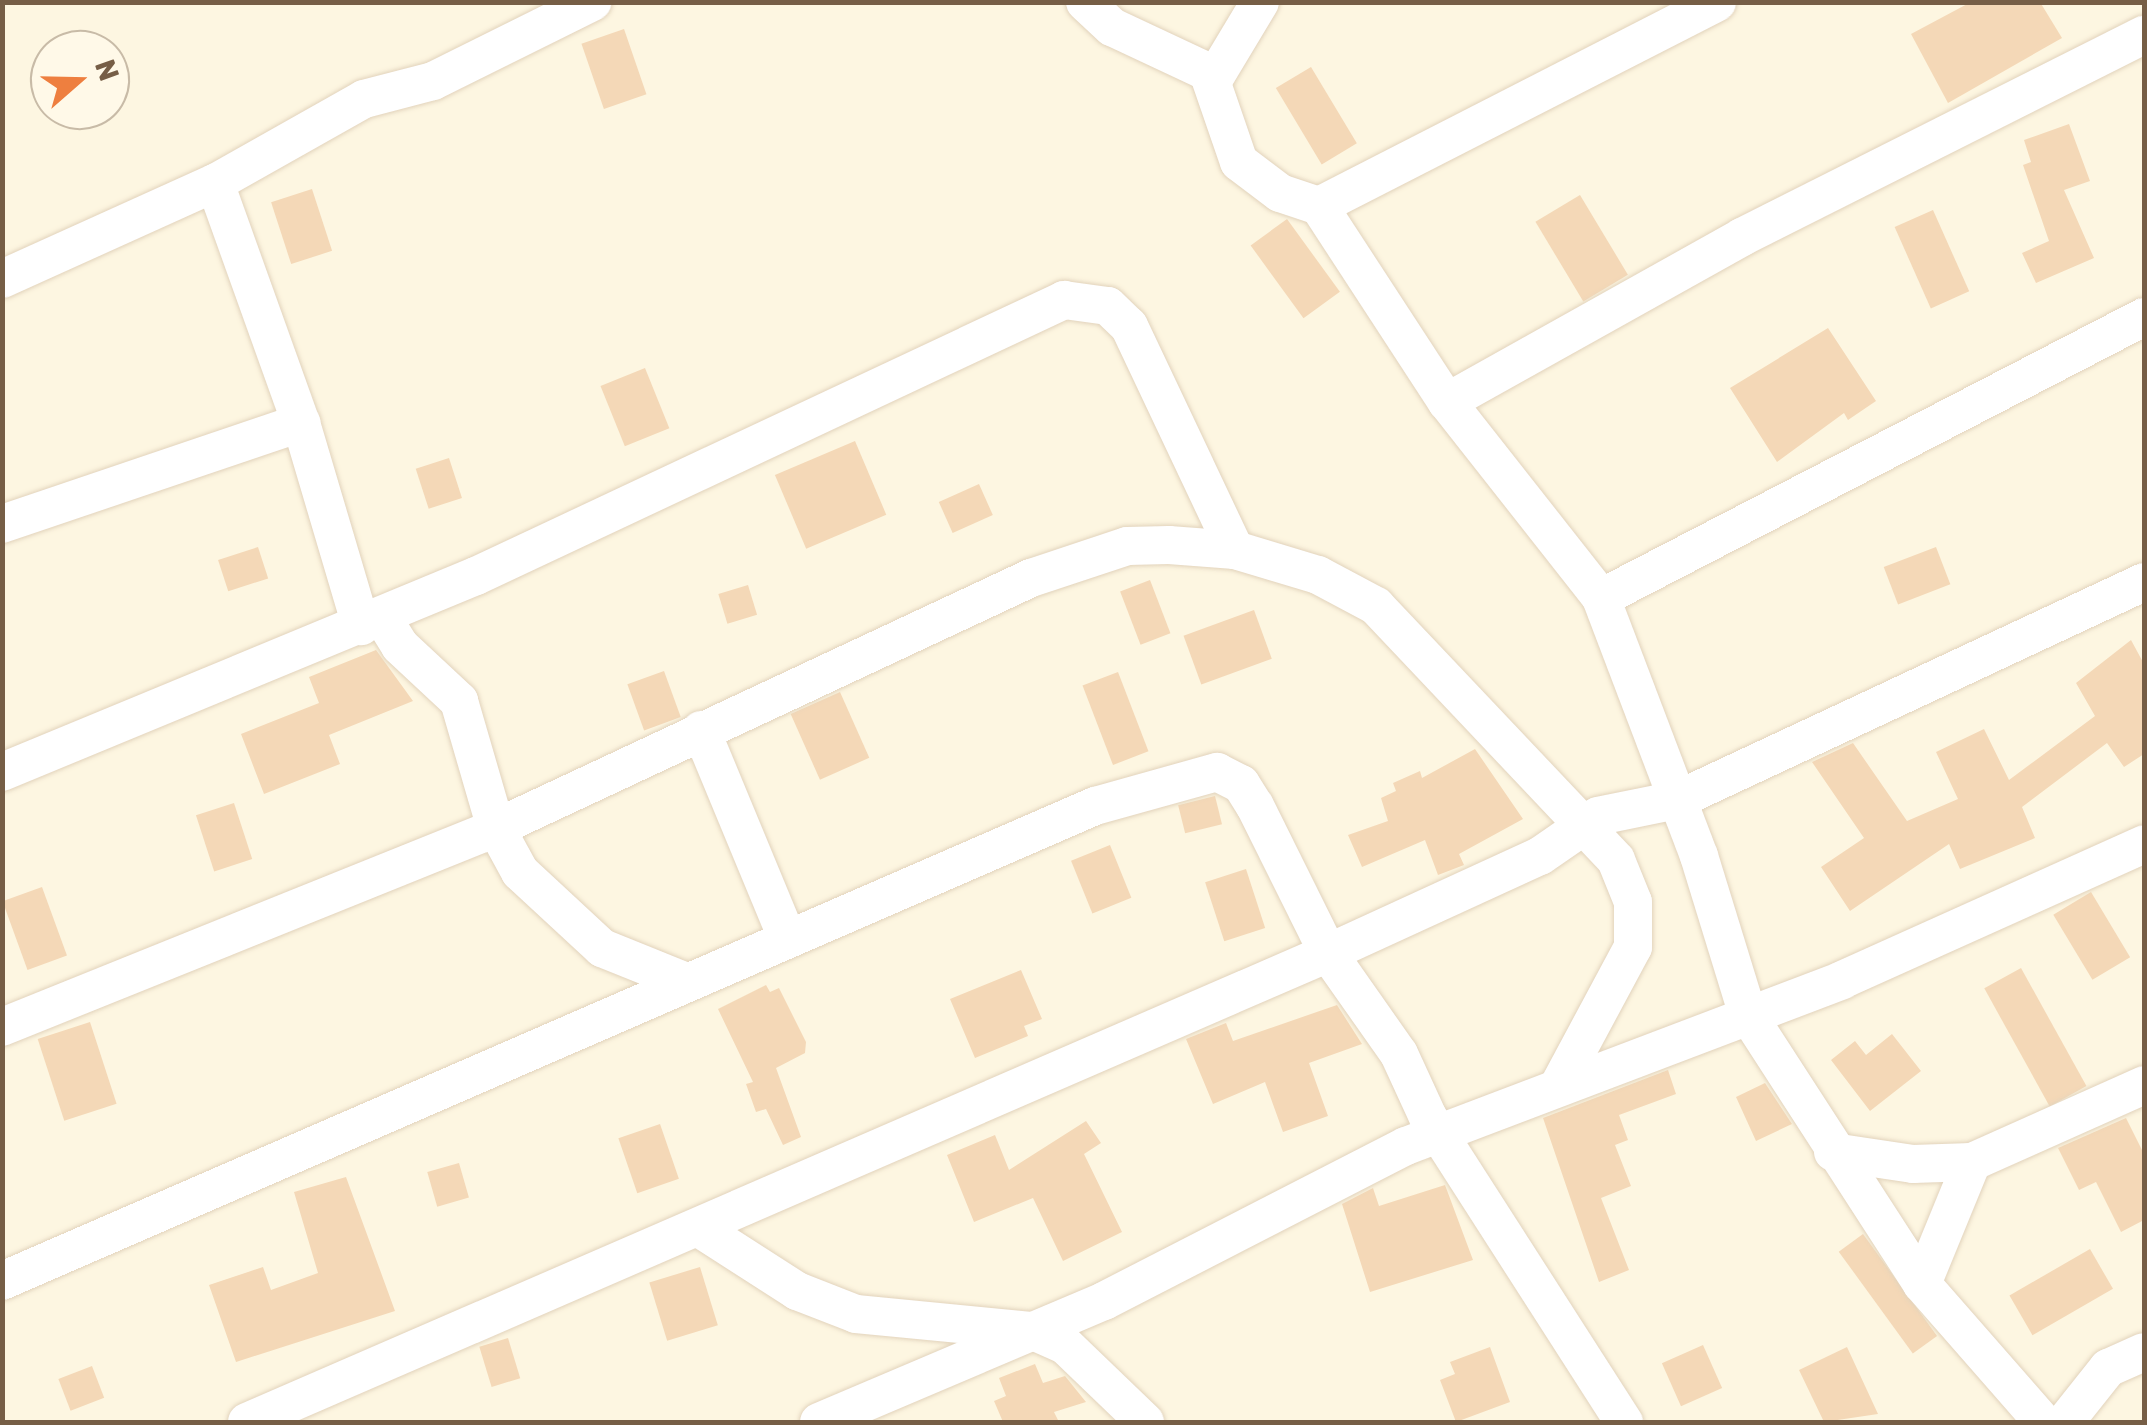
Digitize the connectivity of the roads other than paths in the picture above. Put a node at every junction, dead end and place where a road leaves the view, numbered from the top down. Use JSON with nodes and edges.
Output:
{"nodes":[{"id":1,"x":592,"y":2,"type":"edge"},
{"id":2,"x":1085,"y":2,"type":"edge"},
{"id":3,"x":1260,"y":2,"type":"edge"},
{"id":4,"x":1717,"y":2,"type":"edge"},
{"id":5,"x":2144,"y":35,"type":"edge"},
{"id":6,"x":1212,"y":82,"type":"junction"},
{"id":7,"x":215,"y":183,"type":"junction"},
{"id":8,"x":1320,"y":206,"type":"junction"},
{"id":9,"x":2,"y":279,"type":"edge"},
{"id":10,"x":2144,"y":316,"type":"edge"},
{"id":11,"x":1446,"y":402,"type":"junction"},
{"id":12,"x":300,"y":422,"type":"junction"},
{"id":13,"x":2,"y":524,"type":"edge"},
{"id":14,"x":1235,"y":550,"type":"junction"},
{"id":15,"x":2144,"y":582,"type":"edge"},
{"id":16,"x":1601,"y":598,"type":"junction"},
{"id":17,"x":372,"y":622,"type":"junction"},
{"id":18,"x":701,"y":730,"type":"junction"},
{"id":19,"x":2,"y":772,"type":"edge"},
{"id":20,"x":1676,"y":800,"type":"junction"},
{"id":21,"x":1580,"y":827,"type":"junction"},
{"id":22,"x":496,"y":828,"type":"junction"},
{"id":23,"x":2144,"y":844,"type":"edge"},
{"id":24,"x":787,"y":938,"type":"junction"},
{"id":25,"x":1328,"y":953,"type":"junction"},
{"id":26,"x":684,"y":982,"type":"junction"},
{"id":27,"x":1748,"y":1015,"type":"junction"},
{"id":28,"x":2,"y":1026,"type":"edge"},
{"id":29,"x":2144,"y":1084,"type":"edge"},
{"id":30,"x":1558,"y":1087,"type":"junction"},
{"id":31,"x":1440,"y":1132,"type":"junction"},
{"id":32,"x":1832,"y":1152,"type":"junction"},
{"id":33,"x":1972,"y":1162,"type":"junction"},
{"id":34,"x":699,"y":1228,"type":"junction"},
{"id":35,"x":2,"y":1282,"type":"edge"},
{"id":36,"x":1922,"y":1284,"type":"junction"},
{"id":37,"x":1033,"y":1331,"type":"junction"},
{"id":38,"x":2144,"y":1352,"type":"edge"},
{"id":39,"x":247,"y":1422,"type":"edge"},
{"id":40,"x":819,"y":1422,"type":"edge"},
{"id":41,"x":1145,"y":1422,"type":"edge"},
{"id":42,"x":1624,"y":1422,"type":"edge"},
{"id":43,"x":2043,"y":1422,"type":"edge"},
{"id":44,"x":2066,"y":1422,"type":"edge"}],
"edges":[{"from":1,"to":7,"type":"street"},
{"from":2,"to":6,"type":"street"},
{"from":3,"to":6,"type":"street"},
{"from":4,"to":8,"type":"street"},
{"from":5,"to":11,"type":"street"},
{"from":6,"to":8,"type":"street"},
{"from":7,"to":9,"type":"street"},
{"from":7,"to":12,"type":"street"},
{"from":8,"to":11,"type":"street"},
{"from":10,"to":16,"type":"street"},
{"from":11,"to":16,"type":"street"},
{"from":12,"to":13,"type":"street"},
{"from":12,"to":17,"type":"street"},
{"from":14,"to":17,"type":"street"},
{"from":14,"to":18,"type":"street"},
{"from":14,"to":21,"type":"street"},
{"from":15,"to":20,"type":"street"},
{"from":16,"to":20,"type":"street"},
{"from":17,"to":19,"type":"street"},
{"from":17,"to":22,"type":"street"},
{"from":18,"to":22,"type":"street"},
{"from":18,"to":24,"type":"street"},
{"from":20,"to":21,"type":"street"},
{"from":20,"to":27,"type":"street"},
{"from":21,"to":25,"type":"street"},
{"from":21,"to":30,"type":"street"},
{"from":22,"to":26,"type":"street"},
{"from":22,"to":28,"type":"street"},
{"from":23,"to":27,"type":"street"},
{"from":24,"to":25,"type":"street"},
{"from":24,"to":26,"type":"street"},
{"from":25,"to":31,"type":"street"},
{"from":25,"to":34,"type":"street"},
{"from":26,"to":35,"type":"street"},
{"from":27,"to":30,"type":"street"},
{"from":27,"to":32,"type":"street"},
{"from":29,"to":33,"type":"street"},
{"from":30,"to":31,"type":"street"},
{"from":31,"to":37,"type":"street"},
{"from":31,"to":42,"type":"street"},
{"from":32,"to":33,"type":"street"},
{"from":32,"to":36,"type":"street"},
{"from":33,"to":36,"type":"street"},
{"from":34,"to":37,"type":"street"},
{"from":34,"to":39,"type":"street"},
{"from":36,"to":43,"type":"street"},
{"from":37,"to":40,"type":"street"},
{"from":37,"to":41,"type":"street"},
{"from":38,"to":44,"type":"street"}]}
